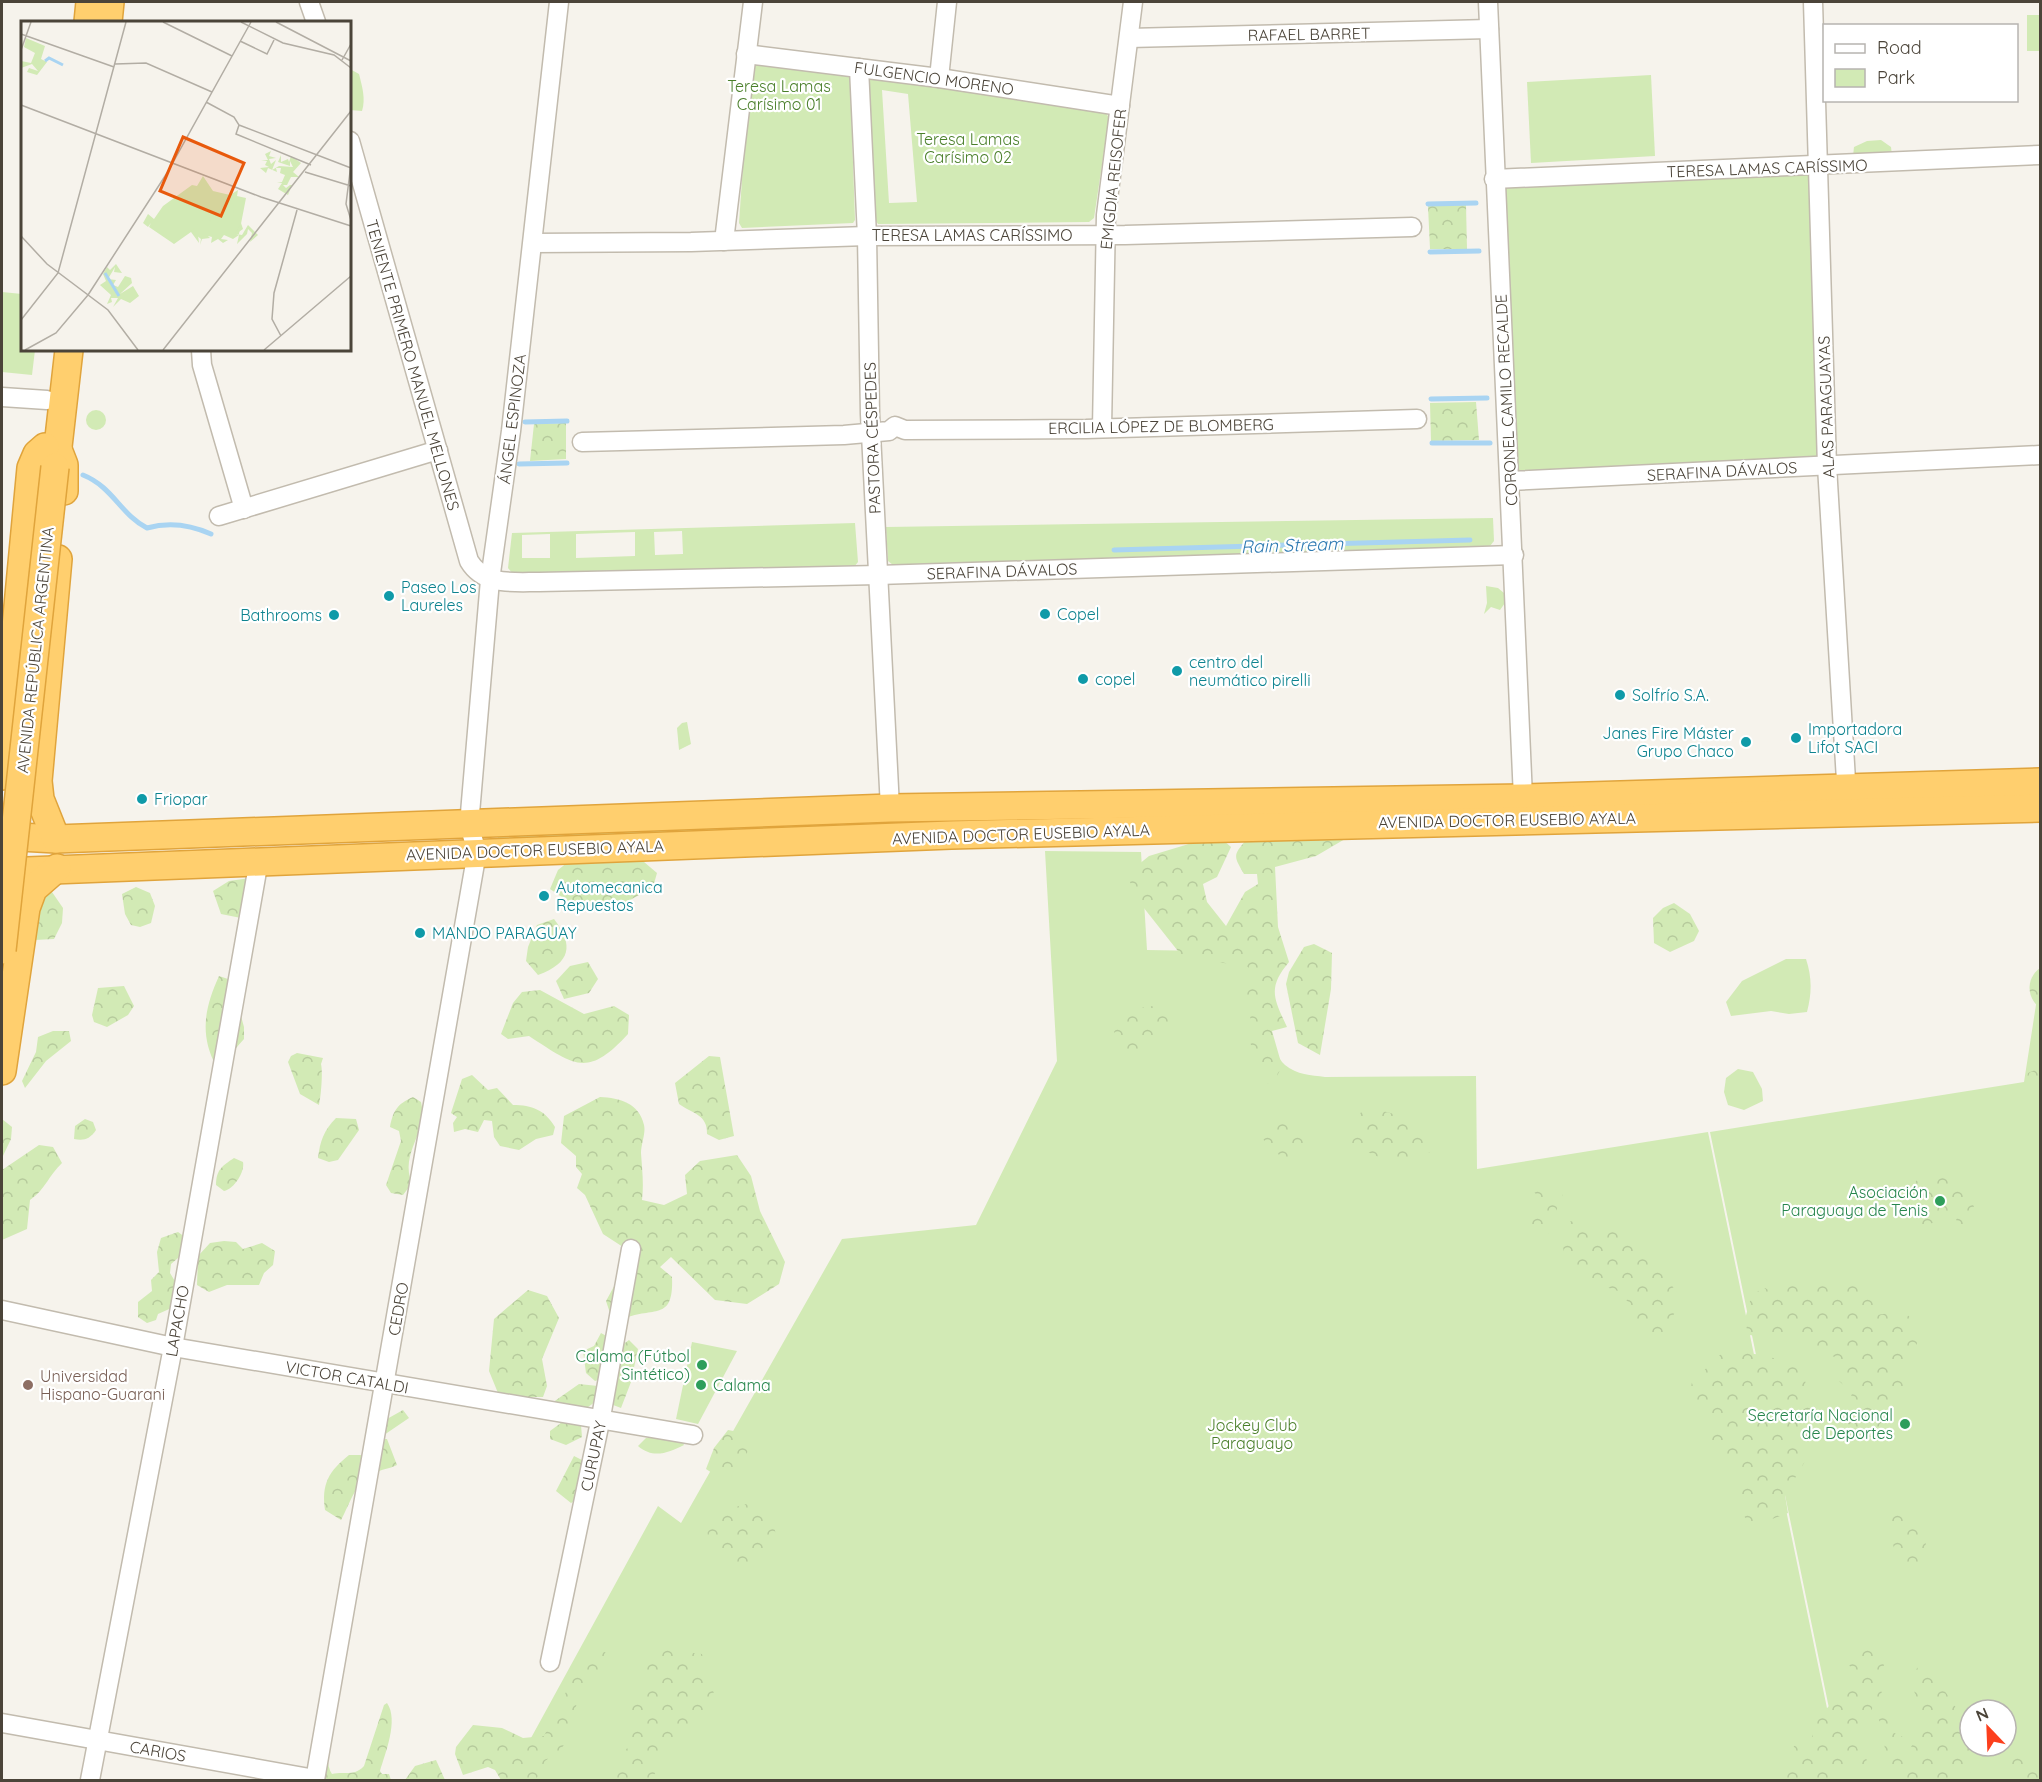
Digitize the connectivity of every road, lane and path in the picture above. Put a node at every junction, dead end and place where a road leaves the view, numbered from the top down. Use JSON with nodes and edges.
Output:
{"nodes":[{"id":1,"x":309,"y":2,"type":"edge"},
{"id":2,"x":559,"y":2,"type":"edge"},
{"id":3,"x":753,"y":2,"type":"edge"},
{"id":4,"x":947,"y":2,"type":"edge"},
{"id":5,"x":1132,"y":2,"type":"edge"},
{"id":6,"x":1488,"y":2,"type":"edge"},
{"id":7,"x":1813,"y":2,"type":"edge"},
{"id":8,"x":103,"y":6,"type":"edge"},
{"id":9,"x":89,"y":21,"type":"edge"},
{"id":10,"x":315,"y":21,"type":"edge"},
{"id":11,"x":1489,"y":29,"type":"junction"},
{"id":12,"x":1129,"y":38,"type":"junction"},
{"id":13,"x":746,"y":54,"type":"junction"},
{"id":14,"x":859,"y":68,"type":"junction"},
{"id":15,"x":939,"y":78,"type":"junction"},
{"id":16,"x":1120,"y":106,"type":"junction"},
{"id":17,"x":351,"y":145,"type":"edge"},
{"id":18,"x":2040,"y":155,"type":"edge"},
{"id":19,"x":1820,"y":166,"type":"junction"},
{"id":20,"x":1494,"y":179,"type":"junction"},
{"id":21,"x":1412,"y":227,"type":"dead end"},
{"id":22,"x":1105,"y":235,"type":"junction"},
{"id":23,"x":867,"y":236,"type":"junction"},
{"id":24,"x":724,"y":241,"type":"junction"},
{"id":25,"x":533,"y":243,"type":"junction"},
{"id":26,"x":52,"y":351,"type":"edge"},
{"id":27,"x":69,"y":351,"type":"edge"},
{"id":28,"x":201,"y":351,"type":"edge"},
{"id":29,"x":2,"y":397,"type":"edge"},
{"id":30,"x":47,"y":400,"type":"junction"},
{"id":31,"x":1416,"y":419,"type":"dead end"},
{"id":32,"x":1102,"y":428,"type":"junction"},
{"id":33,"x":888,"y":431,"type":"junction"},
{"id":34,"x":582,"y":442,"type":"dead end"},
{"id":35,"x":438,"y":450,"type":"junction"},
{"id":36,"x":2040,"y":455,"type":"edge"},
{"id":37,"x":50,"y":456,"type":"junction"},
{"id":38,"x":1827,"y":466,"type":"junction"},
{"id":39,"x":1510,"y":481,"type":"junction"},
{"id":40,"x":244,"y":509,"type":"junction"},
{"id":41,"x":219,"y":516,"type":"dead end"},
{"id":42,"x":1514,"y":555,"type":"junction"},
{"id":43,"x":878,"y":575,"type":"junction"},
{"id":44,"x":490,"y":580,"type":"junction"},
{"id":45,"x":2,"y":776,"type":"edge"},
{"id":46,"x":2040,"y":782,"type":"edge"},
{"id":47,"x":1523,"y":798,"type":"junction"},
{"id":48,"x":1847,"y":801,"type":"junction"},
{"id":49,"x":2040,"y":807,"type":"edge"},
{"id":50,"x":890,"y":808,"type":"junction"},
{"id":51,"x":2,"y":836,"type":"edge"},
{"id":52,"x":473,"y":838,"type":"junction"},
{"id":53,"x":56,"y":839,"type":"junction"},
{"id":54,"x":819,"y":840,"type":"junction"},
{"id":55,"x":2,"y":842,"type":"edge"},
{"id":56,"x":259,"y":860,"type":"junction"},
{"id":57,"x":57,"y":868,"type":"junction"},
{"id":58,"x":2,"y":872,"type":"edge"},
{"id":59,"x":2,"y":950,"type":"edge"},
{"id":60,"x":2,"y":1071,"type":"edge"},
{"id":61,"x":631,"y":1249,"type":"dead end"},
{"id":62,"x":2,"y":1310,"type":"edge"},
{"id":63,"x":172,"y":1347,"type":"junction"},
{"id":64,"x":385,"y":1383,"type":"junction"},
{"id":65,"x":601,"y":1417,"type":"junction"},
{"id":66,"x":693,"y":1434,"type":"dead end"},
{"id":67,"x":550,"y":1662,"type":"dead end"},
{"id":68,"x":2,"y":1723,"type":"edge"},
{"id":69,"x":98,"y":1741,"type":"junction"},
{"id":70,"x":90,"y":1780,"type":"edge"},
{"id":71,"x":315,"y":1780,"type":"edge"}],
"edges":[{"from":1,"to":10,"type":"street"},
{"from":2,"to":25,"type":"street","name":"ÁNGEL ESPINOZA"},
{"from":3,"to":13,"type":"street"},
{"from":4,"to":15,"type":"street"},
{"from":5,"to":12,"type":"street","name":"EMIGDIA REISOFER"},
{"from":6,"to":11,"type":"street","name":"CORONEL CAMILO RECALDE"},
{"from":7,"to":19,"type":"street","name":"ALAS PARAGUAYAS"},
{"from":8,"to":9,"type":"highway"},
{"from":11,"to":12,"type":"street","name":"RAFAEL BARRET"},
{"from":11,"to":20,"type":"street","name":"CORONEL CAMILO RECALDE"},
{"from":12,"to":16,"type":"street","name":"EMIGDIA REISOFER"},
{"from":13,"to":14,"type":"street","name":"FULGENCIO MORENO"},
{"from":13,"to":24,"type":"street"},
{"from":14,"to":15,"type":"street","name":"FULGENCIO MORENO"},
{"from":14,"to":23,"type":"street","name":"PASTORA CÉSPEDES"},
{"from":15,"to":16,"type":"street","name":"FULGENCIO MORENO"},
{"from":16,"to":22,"type":"street","name":"EMIGDIA REISOFER"},
{"from":17,"to":35,"type":"street","name":"TENIENTE PRIMERO MANUEL MELLONES"},
{"from":18,"to":19,"type":"street","name":"TERESA LAMAS CARÍSSIMO"},
{"from":19,"to":20,"type":"street","name":"TERESA LAMAS CARÍSSIMO"},
{"from":19,"to":38,"type":"street","name":"ALAS PARAGUAYAS"},
{"from":20,"to":39,"type":"street","name":"CORONEL CAMILO RECALDE"},
{"from":21,"to":22,"type":"street","name":"TERESA LAMAS CARÍSSIMO"},
{"from":22,"to":23,"type":"street","name":"TERESA LAMAS CARÍSSIMO"},
{"from":22,"to":32,"type":"street","name":"EMIGDIA REISOFER"},
{"from":23,"to":24,"type":"street","name":"TERESA LAMAS CARÍSSIMO"},
{"from":23,"to":33,"type":"street","name":"PASTORA CÉSPEDES"},
{"from":24,"to":25,"type":"street","name":"TERESA LAMAS CARÍSSIMO"},
{"from":25,"to":44,"type":"street","name":"ÁNGEL ESPINOZA"},
{"from":26,"to":30,"type":"highway","name":"AVENIDA REPÚBLICA ARGENTINA"},
{"from":27,"to":37,"type":"highway","name":"AVENIDA REPÚBLICA ARGENTINA"},
{"from":28,"to":40,"type":"street"},
{"from":29,"to":30,"type":"street"},
{"from":30,"to":37,"type":"highway","name":"AVENIDA REPÚBLICA ARGENTINA"},
{"from":31,"to":32,"type":"street","name":"ERCILIA LÓPEZ DE BLOMBERG"},
{"from":32,"to":33,"type":"street","name":"ERCILIA LÓPEZ DE BLOMBERG"},
{"from":33,"to":34,"type":"street","name":"ERCILIA LÓPEZ DE BLOMBERG"},
{"from":33,"to":43,"type":"street","name":"PASTORA CÉSPEDES"},
{"from":35,"to":40,"type":"street"},
{"from":35,"to":44,"type":"street","name":"TENIENTE PRIMERO MANUEL MELLONES"},
{"from":36,"to":38,"type":"street","name":"SERAFINA DÁVALOS"},
{"from":37,"to":45,"type":"highway"},
{"from":37,"to":53,"type":"highway"},
{"from":37,"to":55,"type":"highway","name":"AVENIDA REPÚBLICA ARGENTINA"},
{"from":37,"to":59,"type":"highway","name":"AVENIDA REPÚBLICA ARGENTINA","bridge":true},
{"from":38,"to":39,"type":"street","name":"SERAFINA DÁVALOS"},
{"from":38,"to":48,"type":"street","name":"ALAS PARAGUAYAS"},
{"from":39,"to":42,"type":"street","name":"CORONEL CAMILO RECALDE"},
{"from":40,"to":41,"type":"street"},
{"from":42,"to":43,"type":"street","name":"SERAFINA DÁVALOS"},
{"from":42,"to":47,"type":"street","name":"CORONEL CAMILO RECALDE"},
{"from":43,"to":44,"type":"street","name":"SERAFINA DÁVALOS"},
{"from":43,"to":50,"type":"street","name":"PASTORA CÉSPEDES"},
{"from":44,"to":52,"type":"street","name":"ÁNGEL ESPINOZA"},
{"from":46,"to":48,"type":"highway","name":"AVENIDA DOCTOR EUSEBIO AYALA"},
{"from":47,"to":48,"type":"highway","name":"AVENIDA DOCTOR EUSEBIO AYALA"},
{"from":47,"to":50,"type":"highway","name":"AVENIDA DOCTOR EUSEBIO AYALA"},
{"from":48,"to":49,"type":"highway","name":"AVENIDA DOCTOR EUSEBIO AYALA"},
{"from":48,"to":54,"type":"highway","name":"AVENIDA DOCTOR EUSEBIO AYALA"},
{"from":50,"to":52,"type":"highway","name":"AVENIDA DOCTOR EUSEBIO AYALA"},
{"from":50,"to":54,"type":"highway"},
{"from":51,"to":53,"type":"highway","name":"AVENIDA DOCTOR EUSEBIO AYALA"},
{"from":52,"to":53,"type":"highway","name":"AVENIDA DOCTOR EUSEBIO AYALA"},
{"from":52,"to":54,"type":"highway","name":"AVENIDA DOCTOR EUSEBIO AYALA"},
{"from":52,"to":56,"type":"highway","name":"AVENIDA DOCTOR EUSEBIO AYALA"},
{"from":52,"to":64,"type":"street","name":"CEDRO"},
{"from":56,"to":57,"type":"highway","name":"AVENIDA DOCTOR EUSEBIO AYALA"},
{"from":56,"to":63,"type":"street","name":"LAPACHO"},
{"from":57,"to":58,"type":"highway","name":"AVENIDA DOCTOR EUSEBIO AYALA"},
{"from":57,"to":60,"type":"highway"},
{"from":61,"to":65,"type":"street","name":"CURUPAY"},
{"from":62,"to":63,"type":"street","name":"VICTOR CATALDI"},
{"from":63,"to":64,"type":"street","name":"VICTOR CATALDI"},
{"from":63,"to":69,"type":"street","name":"LAPACHO"},
{"from":64,"to":65,"type":"street","name":"VICTOR CATALDI"},
{"from":64,"to":71,"type":"street","name":"CEDRO"},
{"from":65,"to":66,"type":"street","name":"VICTOR CATALDI"},
{"from":65,"to":67,"type":"street","name":"CURUPAY"},
{"from":68,"to":69,"type":"street","name":"CARIOS"},
{"from":69,"to":70,"type":"street","name":"LAPACHO"},
{"from":69,"to":71,"type":"street","name":"CARIOS"}]}
